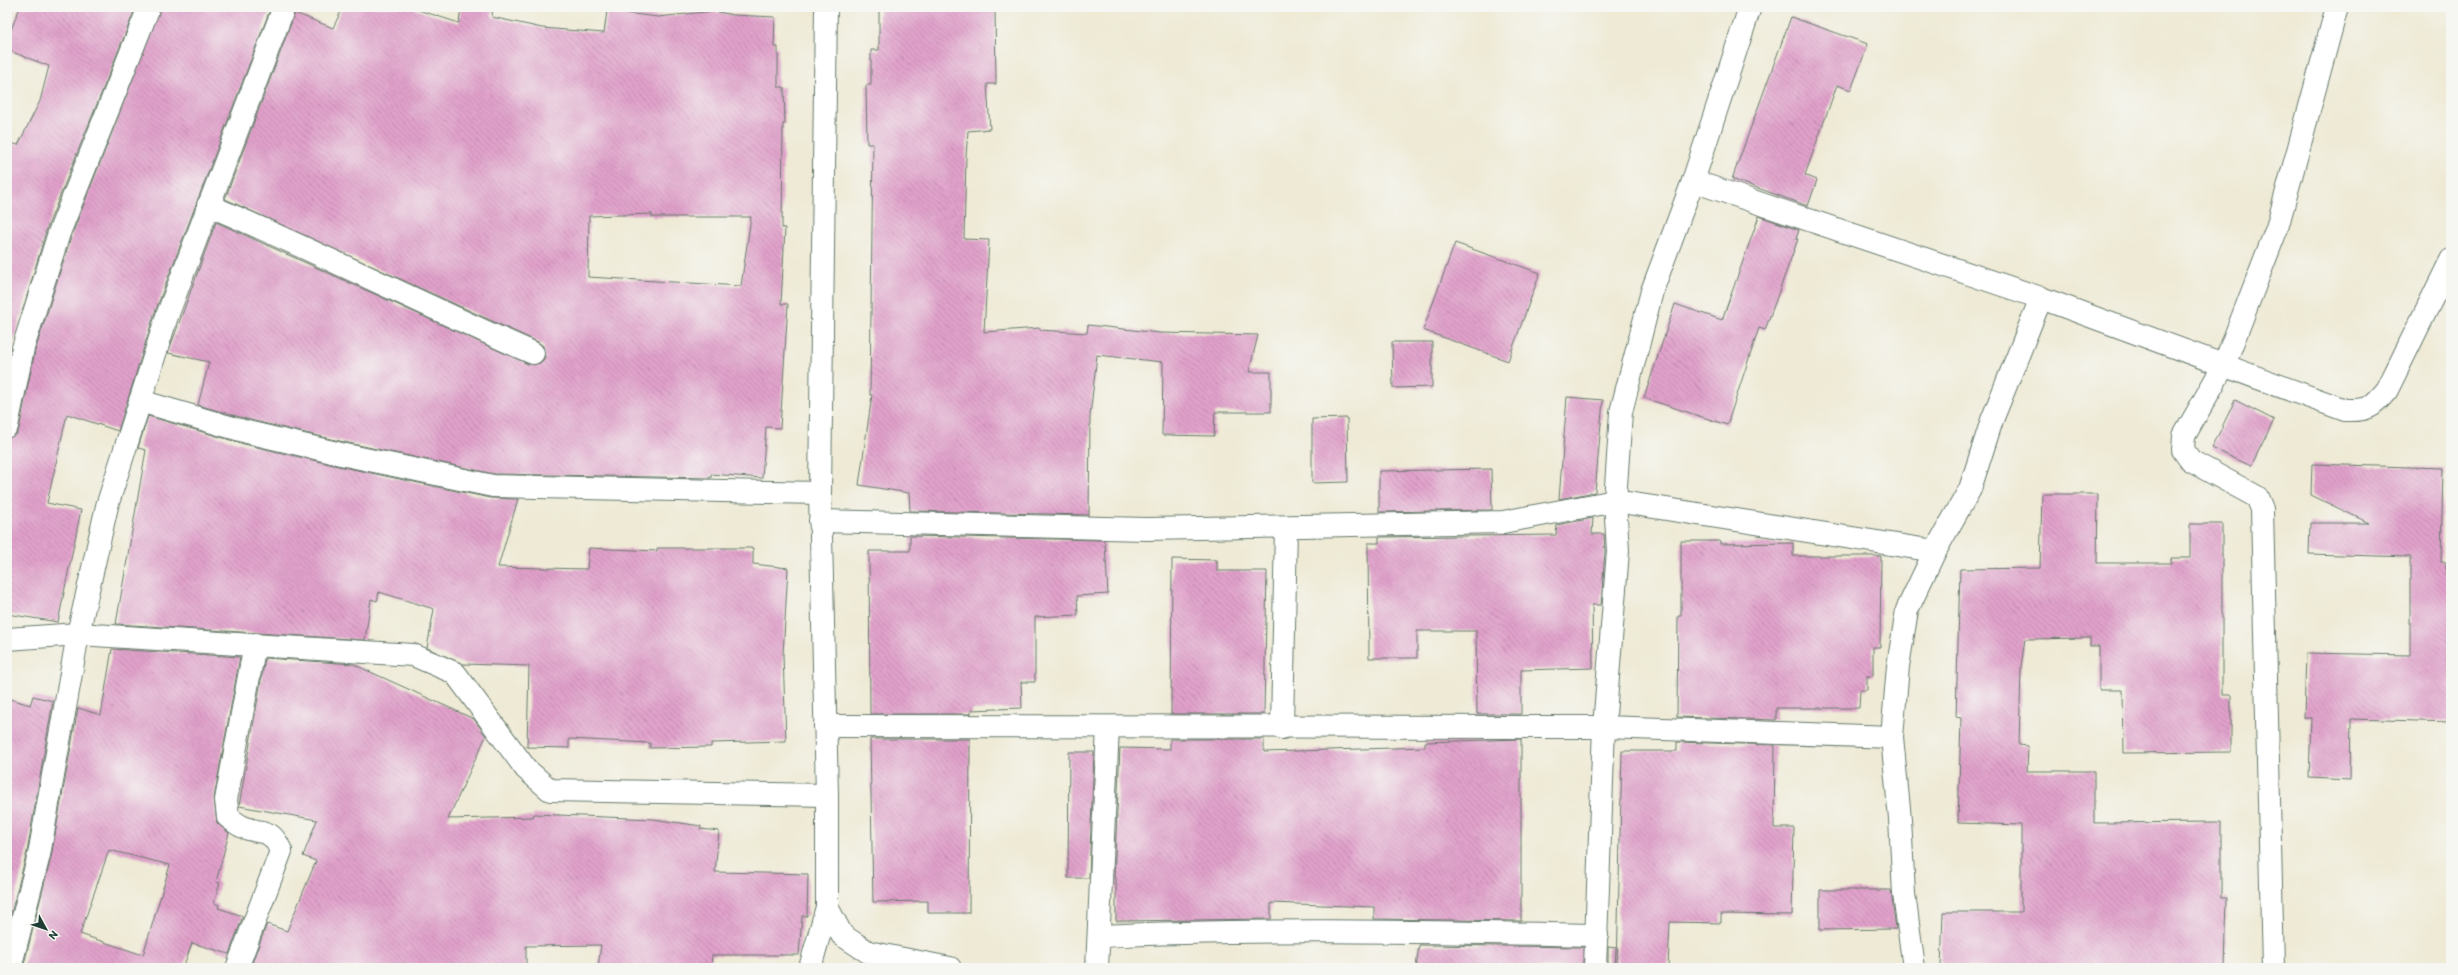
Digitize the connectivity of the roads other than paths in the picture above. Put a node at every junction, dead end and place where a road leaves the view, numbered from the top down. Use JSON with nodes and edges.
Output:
{"nodes":[{"id":1,"x":150,"y":7,"type":"edge"},
{"id":2,"x":284,"y":7,"type":"edge"},
{"id":3,"x":826,"y":7,"type":"edge"},
{"id":4,"x":1750,"y":7,"type":"edge"},
{"id":5,"x":2338,"y":7,"type":"edge"},
{"id":6,"x":1693,"y":181,"type":"junction"},
{"id":7,"x":208,"y":205,"type":"junction"},
{"id":8,"x":2451,"y":260,"type":"edge"},
{"id":9,"x":2041,"y":298,"type":"junction"},
{"id":10,"x":533,"y":353,"type":"dead end"},
{"id":11,"x":2224,"y":365,"type":"junction"},
{"id":12,"x":140,"y":401,"type":"junction"},
{"id":13,"x":7,"y":426,"type":"edge"},
{"id":14,"x":820,"y":494,"type":"junction"},
{"id":15,"x":1615,"y":501,"type":"junction"},
{"id":16,"x":820,"y":521,"type":"junction"},
{"id":17,"x":1286,"y":527,"type":"junction"},
{"id":18,"x":1935,"y":551,"type":"junction"},
{"id":19,"x":78,"y":634,"type":"junction"},
{"id":20,"x":7,"y":639,"type":"edge"},
{"id":21,"x":254,"y":644,"type":"junction"},
{"id":22,"x":825,"y":726,"type":"junction"},
{"id":23,"x":1108,"y":727,"type":"junction"},
{"id":24,"x":1282,"y":728,"type":"junction"},
{"id":25,"x":1604,"y":728,"type":"junction"},
{"id":26,"x":1892,"y":737,"type":"junction"},
{"id":27,"x":827,"y":795,"type":"junction"},
{"id":28,"x":827,"y":907,"type":"junction"},
{"id":29,"x":1597,"y":935,"type":"junction"},
{"id":30,"x":1099,"y":936,"type":"junction"},
{"id":31,"x":10,"y":968,"type":"edge"},
{"id":32,"x":237,"y":968,"type":"edge"},
{"id":33,"x":810,"y":968,"type":"edge"},
{"id":34,"x":950,"y":968,"type":"edge"},
{"id":35,"x":1097,"y":968,"type":"edge"},
{"id":36,"x":1595,"y":968,"type":"edge"},
{"id":37,"x":1914,"y":968,"type":"edge"},
{"id":38,"x":2273,"y":968,"type":"edge"}],
"edges":[{"from":1,"to":13,"type":"street"},
{"from":2,"to":7,"type":"street"},
{"from":3,"to":14,"type":"street"},
{"from":4,"to":6,"type":"street"},
{"from":5,"to":11,"type":"street"},
{"from":6,"to":9,"type":"street"},
{"from":6,"to":15,"type":"street"},
{"from":7,"to":10,"type":"street"},
{"from":7,"to":12,"type":"street"},
{"from":8,"to":11,"type":"street"},
{"from":9,"to":11,"type":"street"},
{"from":9,"to":18,"type":"street"},
{"from":11,"to":38,"type":"street"},
{"from":12,"to":14,"type":"street"},
{"from":12,"to":19,"type":"street"},
{"from":14,"to":16,"type":"street"},
{"from":15,"to":17,"type":"street"},
{"from":15,"to":18,"type":"street"},
{"from":15,"to":25,"type":"street"},
{"from":16,"to":17,"type":"street"},
{"from":16,"to":22,"type":"street"},
{"from":17,"to":24,"type":"street"},
{"from":18,"to":26,"type":"street"},
{"from":19,"to":20,"type":"street"},
{"from":19,"to":21,"type":"street"},
{"from":19,"to":31,"type":"street"},
{"from":21,"to":27,"type":"street"},
{"from":21,"to":32,"type":"street"},
{"from":22,"to":23,"type":"street"},
{"from":22,"to":27,"type":"street"},
{"from":23,"to":24,"type":"street"},
{"from":23,"to":30,"type":"street"},
{"from":24,"to":25,"type":"street"},
{"from":25,"to":26,"type":"street"},
{"from":25,"to":29,"type":"street"},
{"from":26,"to":37,"type":"street"},
{"from":27,"to":28,"type":"street"},
{"from":28,"to":33,"type":"street"},
{"from":28,"to":34,"type":"street"},
{"from":29,"to":30,"type":"street"},
{"from":29,"to":36,"type":"street"},
{"from":30,"to":35,"type":"street"}]}
